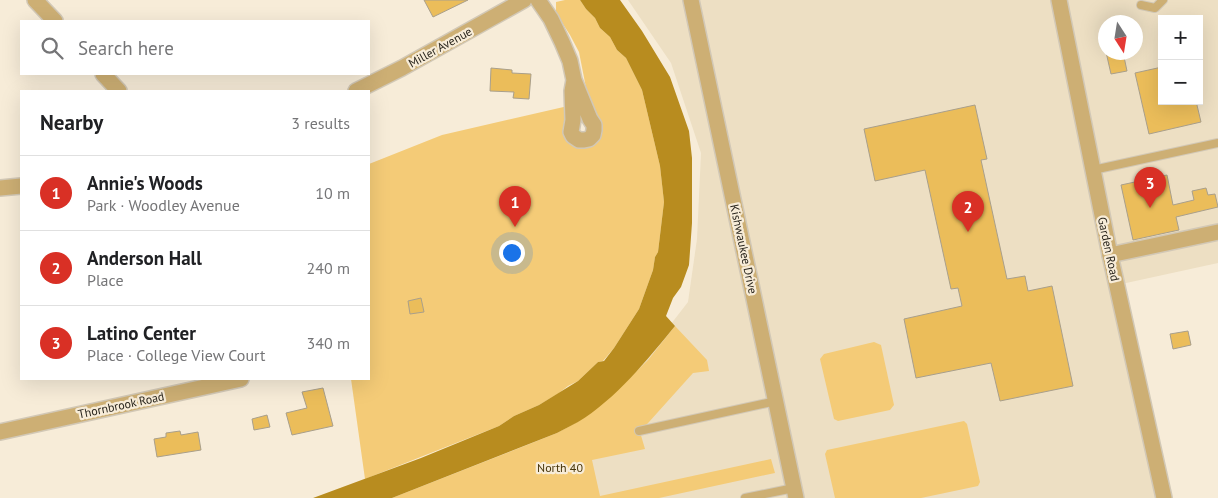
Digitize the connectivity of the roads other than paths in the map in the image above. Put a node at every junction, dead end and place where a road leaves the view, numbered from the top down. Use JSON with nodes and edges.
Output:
{"nodes":[{"id":1,"x":35,"y":0,"type":"edge"},
{"id":2,"x":524,"y":0,"type":"edge"},
{"id":3,"x":538,"y":0,"type":"edge"},
{"id":4,"x":691,"y":0,"type":"edge"},
{"id":5,"x":1059,"y":0,"type":"edge"},
{"id":6,"x":1163,"y":0,"type":"edge"},
{"id":7,"x":1141,"y":5,"type":"dead end"},
{"id":8,"x":54,"y":20,"type":"edge"},
{"id":9,"x":104,"y":75,"type":"edge"},
{"id":10,"x":574,"y":80,"type":"dead end"},
{"id":11,"x":118,"y":90,"type":"edge"},
{"id":12,"x":358,"y":90,"type":"edge"},
{"id":13,"x":1218,"y":143,"type":"edge"},
{"id":14,"x":1093,"y":170,"type":"junction"},
{"id":15,"x":20,"y":186,"type":"edge"},
{"id":16,"x":0,"y":188,"type":"edge"},
{"id":17,"x":1218,"y":232,"type":"edge"},
{"id":18,"x":1110,"y":255,"type":"junction"},
{"id":19,"x":236,"y":380,"type":"edge"},
{"id":20,"x":776,"y":401,"type":"junction"},
{"id":21,"x":639,"y":431,"type":"dead end"},
{"id":22,"x":0,"y":432,"type":"edge"},
{"id":23,"x":795,"y":493,"type":"edge"},
{"id":24,"x":745,"y":498,"type":"edge"},
{"id":25,"x":1164,"y":498,"type":"edge"}],
"edges":[{"from":1,"to":8,"type":"street"},
{"from":2,"to":12,"type":"street","name":"Miller Avenue"},
{"from":3,"to":10,"type":"street"},
{"from":4,"to":20,"type":"street","name":"Kishwaukee Drive"},
{"from":5,"to":14,"type":"street","name":"Garden Road"},
{"from":6,"to":7,"type":"lane"},
{"from":9,"to":11,"type":"street"},
{"from":13,"to":14,"type":"lane"},
{"from":14,"to":18,"type":"street","name":"Garden Road"},
{"from":15,"to":16,"type":"street"},
{"from":17,"to":18,"type":"street"},
{"from":18,"to":25,"type":"street","name":"Garden Road"},
{"from":19,"to":22,"type":"street","name":"Thornbrook Road"},
{"from":20,"to":21,"type":"lane"},
{"from":20,"to":23,"type":"street","name":"Kishwaukee Drive"},
{"from":23,"to":24,"type":"lane"}]}
